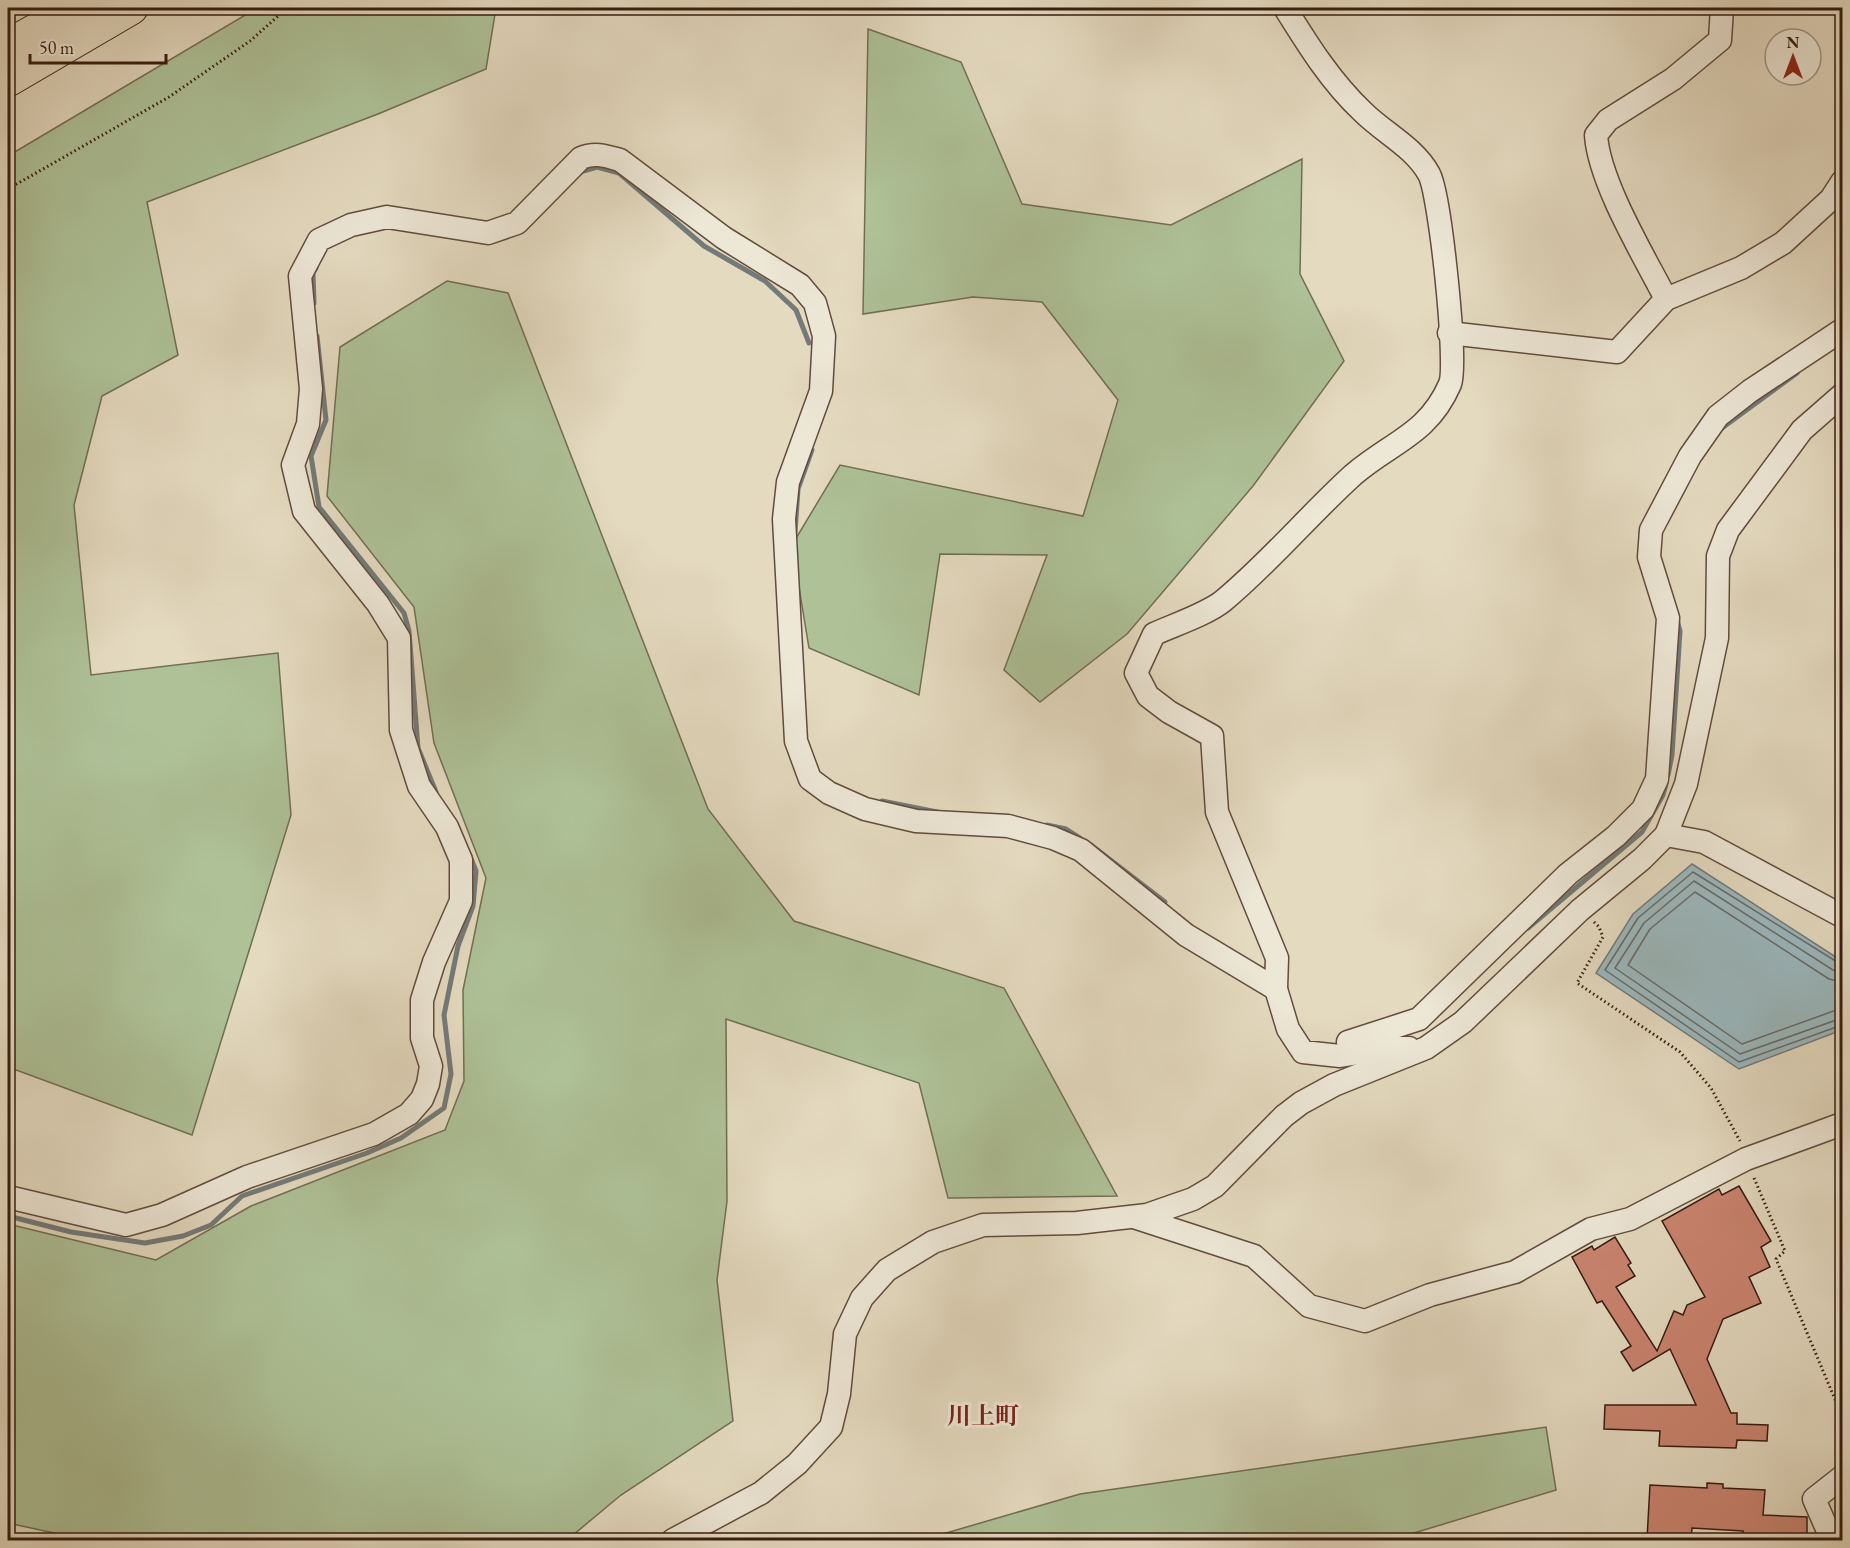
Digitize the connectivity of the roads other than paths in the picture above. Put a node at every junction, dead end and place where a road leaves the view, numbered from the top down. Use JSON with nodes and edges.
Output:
{"nodes":[{"id":1,"x":76,"y":8,"type":"edge"},
{"id":2,"x":130,"y":8,"type":"edge"},
{"id":3,"x":1285,"y":8,"type":"edge"},
{"id":4,"x":1722,"y":8,"type":"edge"},
{"id":5,"x":8,"y":46,"type":"edge"},
{"id":6,"x":8,"y":80,"type":"edge"},
{"id":7,"x":1842,"y":182,"type":"edge"},
{"id":8,"x":1666,"y":299,"type":"junction"},
{"id":9,"x":1842,"y":330,"type":"edge"},
{"id":10,"x":1449,"y":333,"type":"junction"},
{"id":11,"x":1842,"y":395,"type":"edge"},
{"id":12,"x":1666,"y":835,"type":"junction"},
{"id":13,"x":1842,"y":916,"type":"edge"},
{"id":14,"x":1276,"y":989,"type":"junction"},
{"id":15,"x":1426,"y":1048,"type":"junction"},
{"id":16,"x":1303,"y":1052,"type":"junction"},
{"id":17,"x":1842,"y":1124,"type":"edge"},
{"id":18,"x":8,"y":1197,"type":"edge"},
{"id":19,"x":1132,"y":1216,"type":"junction"},
{"id":20,"x":1842,"y":1477,"type":"edge"},
{"id":21,"x":673,"y":1540,"type":"edge"},
{"id":22,"x":1832,"y":1540,"type":"edge"}],
"edges":[{"from":1,"to":5,"type":"highway"},
{"from":2,"to":6,"type":"highway"},
{"from":3,"to":10,"type":"street"},
{"from":4,"to":8,"type":"street"},
{"from":7,"to":8,"type":"street"},
{"from":8,"to":10,"type":"street"},
{"from":9,"to":16,"type":"street"},
{"from":10,"to":14,"type":"street"},
{"from":11,"to":12,"type":"street"},
{"from":12,"to":13,"type":"street"},
{"from":12,"to":15,"type":"street"},
{"from":14,"to":16,"type":"street"},
{"from":14,"to":18,"type":"street"},
{"from":15,"to":16,"type":"street"},
{"from":15,"to":19,"type":"street"},
{"from":17,"to":19,"type":"street"},
{"from":19,"to":21,"type":"street"},
{"from":20,"to":22,"type":"street"}]}
